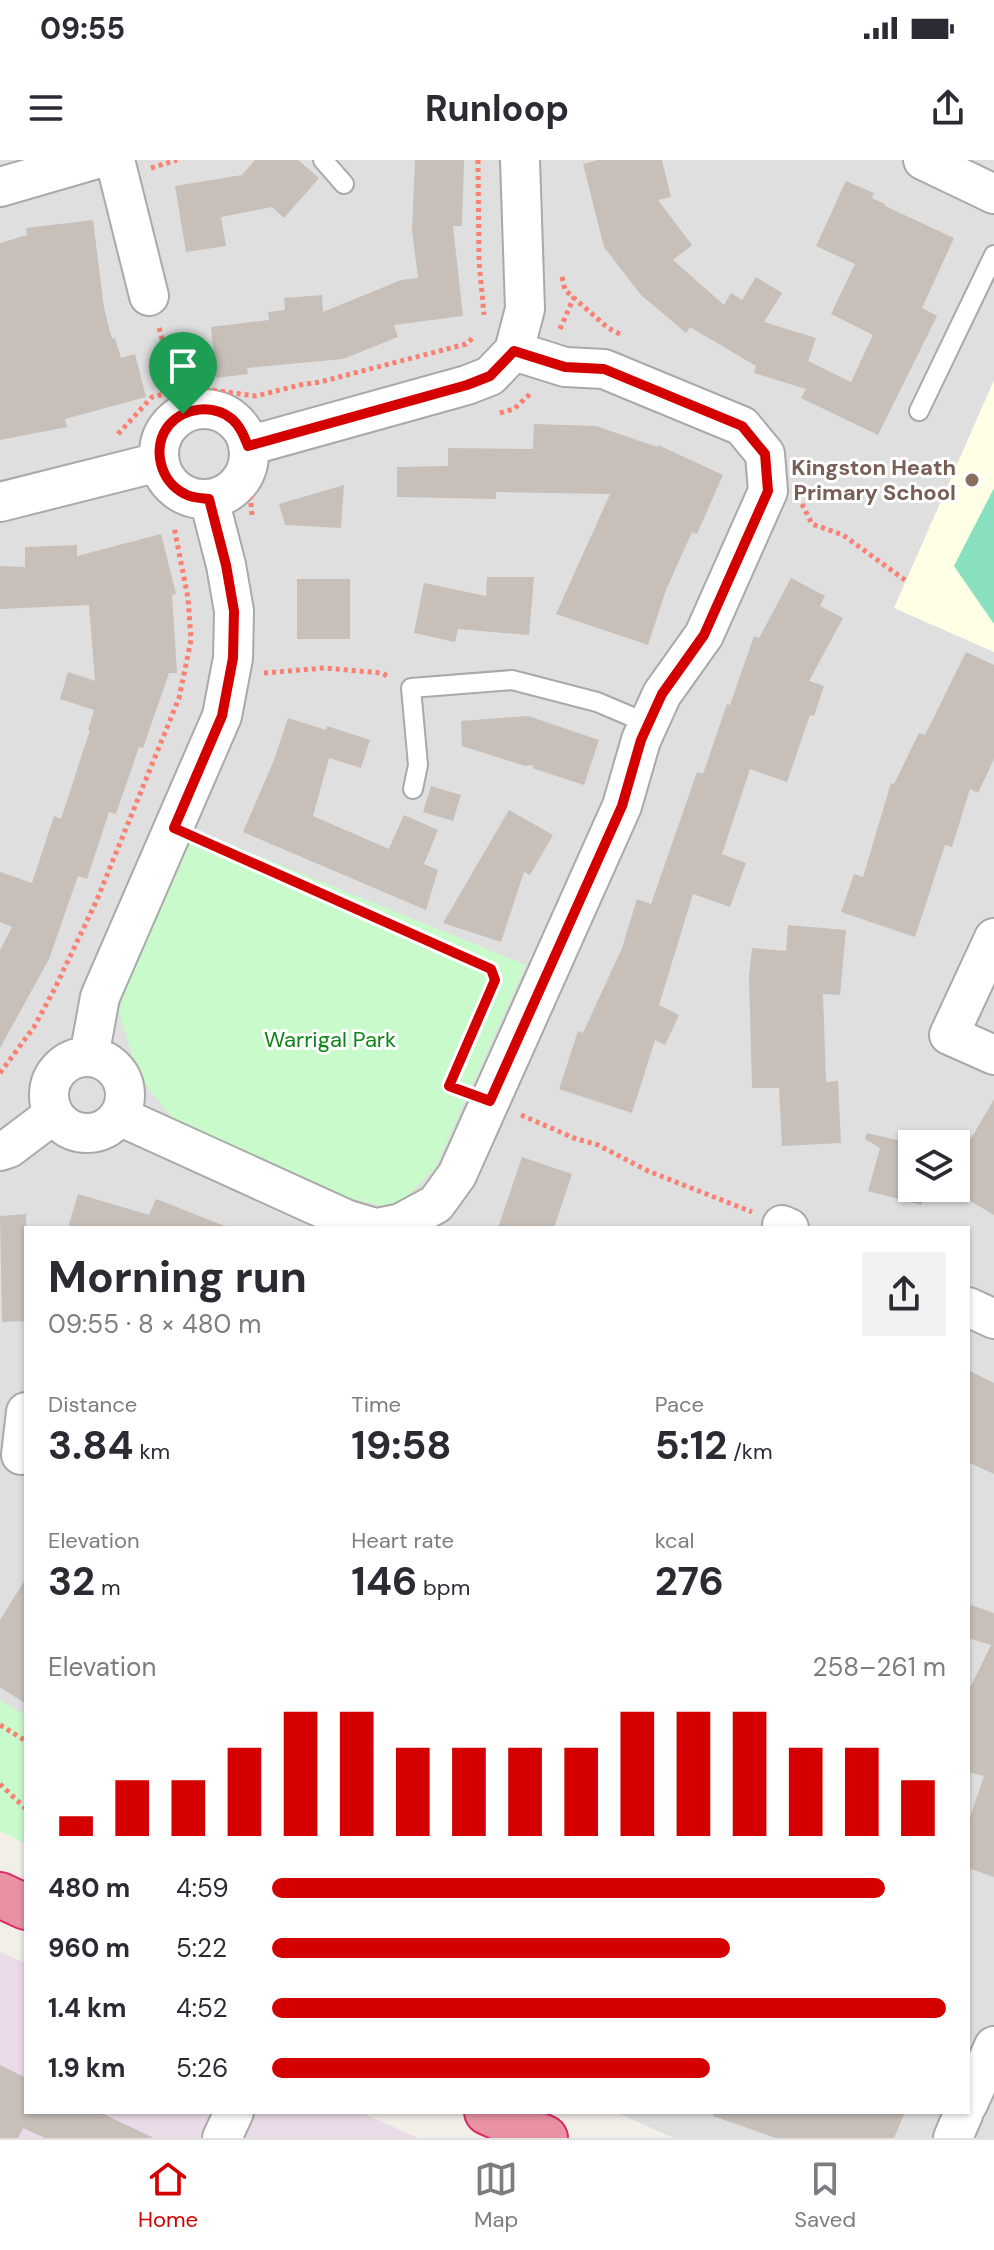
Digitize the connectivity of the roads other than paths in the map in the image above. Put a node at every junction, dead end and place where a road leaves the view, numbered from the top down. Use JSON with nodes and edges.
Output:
{"nodes":[{"id":1,"x":93,"y":160,"type":"edge"},
{"id":2,"x":115,"y":160,"type":"edge"},
{"id":3,"x":323,"y":160,"type":"edge"},
{"id":4,"x":520,"y":160,"type":"edge"},
{"id":5,"x":923,"y":160,"type":"edge"},
{"id":6,"x":344,"y":184,"type":"dead end"},
{"id":7,"x":0,"y":187,"type":"edge"},
{"id":8,"x":994,"y":194,"type":"edge"},
{"id":9,"x":994,"y":255,"type":"edge"},
{"id":10,"x":149,"y":296,"type":"road end"},
{"id":11,"x":530,"y":356,"type":"junction"},
{"id":12,"x":919,"y":411,"type":"dead end"},
{"id":13,"x":258,"y":459,"type":"junction"},
{"id":14,"x":159,"y":462,"type":"junction"},
{"id":15,"x":209,"y":499,"type":"junction"},
{"id":16,"x":0,"y":502,"type":"edge"},
{"id":17,"x":649,"y":724,"type":"junction"},
{"id":18,"x":413,"y":789,"type":"dead end"},
{"id":19,"x":994,"y":938,"type":"edge"},
{"id":20,"x":994,"y":1055,"type":"edge"},
{"id":21,"x":89,"y":1057,"type":"junction"},
{"id":22,"x":54,"y":1114,"type":"junction"},
{"id":23,"x":119,"y":1116,"type":"junction"},
{"id":24,"x":0,"y":1151,"type":"edge"},
{"id":25,"x":383,"y":1226,"type":"edge"},
{"id":26,"x":391,"y":1226,"type":"edge"},
{"id":27,"x":970,"y":1308,"type":"edge"},
{"id":28,"x":994,"y":1319,"type":"edge"},
{"id":29,"x":24,"y":1422,"type":"edge"},
{"id":30,"x":16,"y":1462,"type":"edge"},
{"id":31,"x":0,"y":1895,"type":"edge"},
{"id":32,"x":24,"y":1906,"type":"edge"},
{"id":33,"x":994,"y":2046,"type":"edge"},
{"id":34,"x":970,"y":2100,"type":"edge"},
{"id":35,"x":233,"y":2114,"type":"edge"},
{"id":36,"x":491,"y":2114,"type":"edge"},
{"id":37,"x":963,"y":2114,"type":"edge"},
{"id":38,"x":222,"y":2138,"type":"edge"},
{"id":39,"x":545,"y":2138,"type":"edge"},
{"id":40,"x":953,"y":2138,"type":"edge"}],
"edges":[{"from":1,"to":7,"type":"street"},
{"from":2,"to":10,"type":"street"},
{"from":3,"to":6,"type":"lane"},
{"from":4,"to":11,"type":"street"},
{"from":5,"to":8,"type":"street"},
{"from":9,"to":12,"type":"lane"},
{"from":11,"to":13,"type":"street"},
{"from":11,"to":17,"type":"street"},
{"from":13,"to":14,"type":"street"},
{"from":13,"to":15,"type":"street"},
{"from":14,"to":15,"type":"street"},
{"from":14,"to":16,"type":"street"},
{"from":15,"to":21,"type":"street"},
{"from":17,"to":18,"type":"lane"},
{"from":17,"to":26,"type":"street"},
{"from":19,"to":20,"type":"street"},
{"from":21,"to":22,"type":"street"},
{"from":21,"to":23,"type":"street"},
{"from":22,"to":23,"type":"street"},
{"from":22,"to":24,"type":"street"},
{"from":23,"to":25,"type":"street"},
{"from":27,"to":28,"type":"street"},
{"from":29,"to":30,"type":"street"},
{"from":31,"to":32,"type":"highway"},
{"from":33,"to":34,"type":"street"},
{"from":35,"to":38,"type":"street"},
{"from":36,"to":39,"type":"highway"},
{"from":37,"to":40,"type":"street"}]}
